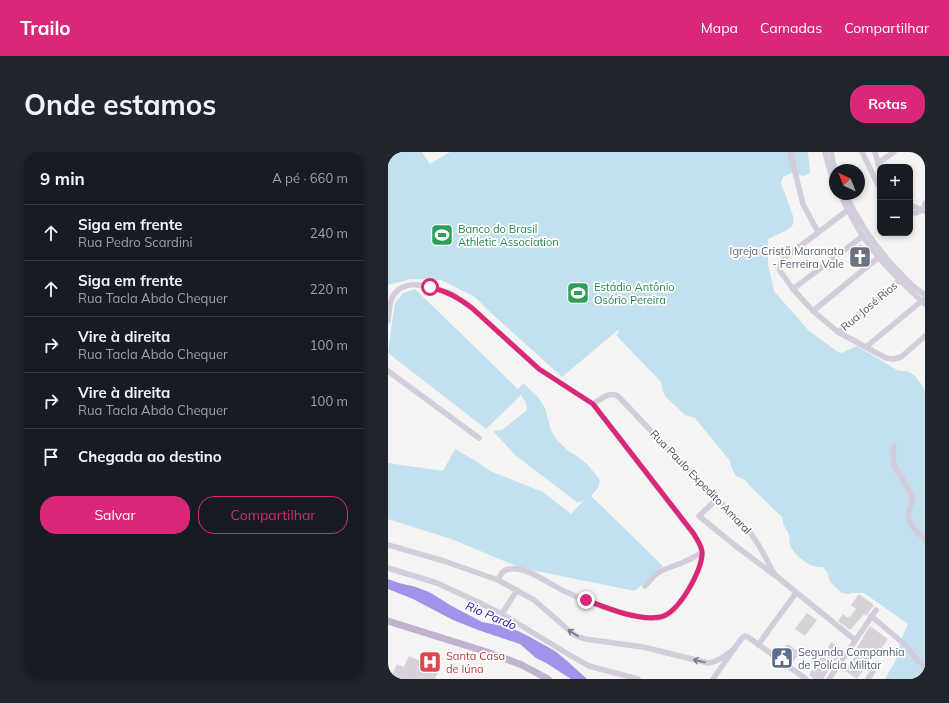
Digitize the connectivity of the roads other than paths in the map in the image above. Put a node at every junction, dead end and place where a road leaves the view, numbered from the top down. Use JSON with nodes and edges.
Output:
{"nodes":[{"id":1,"x":790,"y":152,"type":"edge"},
{"id":2,"x":825,"y":152,"type":"edge"},
{"id":3,"x":831,"y":152,"type":"edge"},
{"id":4,"x":862,"y":152,"type":"edge"},
{"id":5,"x":875,"y":152,"type":"edge"},
{"id":6,"x":894,"y":152,"type":"edge"},
{"id":7,"x":878,"y":163,"type":"joint"},
{"id":8,"x":834,"y":164,"type":"edge"},
{"id":9,"x":829,"y":167,"type":"edge"},
{"id":10,"x":877,"y":183,"type":"edge"},
{"id":11,"x":843,"y":200,"type":"edge"},
{"id":12,"x":849,"y":200,"type":"edge"},
{"id":13,"x":925,"y":203,"type":"edge"},
{"id":14,"x":913,"y":206,"type":"edge"},
{"id":15,"x":848,"y":210,"type":"junction"},
{"id":16,"x":924,"y":210,"type":"edge"},
{"id":17,"x":913,"y":212,"type":"edge"},
{"id":18,"x":818,"y":232,"type":"junction"},
{"id":19,"x":863,"y":236,"type":"junction"},
{"id":20,"x":879,"y":257,"type":"junction"},
{"id":21,"x":900,"y":280,"type":"junction"},
{"id":22,"x":793,"y":289,"type":"junction"},
{"id":23,"x":924,"y":300,"type":"edge"},
{"id":24,"x":813,"y":312,"type":"junction"},
{"id":25,"x":388,"y":321,"type":"edge"},
{"id":26,"x":838,"y":332,"type":"junction"},
{"id":27,"x":925,"y":336,"type":"edge"},
{"id":28,"x":866,"y":347,"type":"junction"},
{"id":29,"x":388,"y":372,"type":"edge"},
{"id":30,"x":593,"y":404,"type":"junction"},
{"id":31,"x":479,"y":438,"type":"dead end"},
{"id":32,"x":894,"y":446,"type":"dead end"},
{"id":33,"x":717,"y":499,"type":"junction"},
{"id":34,"x":925,"y":540,"type":"edge"},
{"id":35,"x":388,"y":545,"type":"edge"},
{"id":36,"x":702,"y":553,"type":"junction"},
{"id":37,"x":388,"y":568,"type":"edge"},
{"id":38,"x":775,"y":575,"type":"junction"},
{"id":39,"x":498,"y":580,"type":"junction"},
{"id":40,"x":645,"y":586,"type":"dead end"},
{"id":41,"x":517,"y":590,"type":"junction"},
{"id":42,"x":796,"y":593,"type":"junction"},
{"id":43,"x":876,"y":610,"type":"dead end"},
{"id":44,"x":502,"y":614,"type":"junction"},
{"id":45,"x":871,"y":616,"type":"junction"},
{"id":46,"x":388,"y":621,"type":"edge"},
{"id":47,"x":855,"y":640,"type":"junction"},
{"id":48,"x":758,"y":645,"type":"junction"},
{"id":49,"x":734,"y":649,"type":"junction"},
{"id":50,"x":875,"y":668,"type":"dead end"},
{"id":51,"x":925,"y":668,"type":"edge"},
{"id":52,"x":715,"y":678,"type":"edge"},
{"id":53,"x":548,"y":679,"type":"edge"},
{"id":54,"x":638,"y":679,"type":"edge"},
{"id":55,"x":805,"y":679,"type":"edge"},
{"id":56,"x":828,"y":679,"type":"edge"},
{"id":57,"x":868,"y":679,"type":"edge"}],
"edges":[{"from":1,"to":18,"type":"street"},
{"from":2,"to":9,"type":"street"},
{"from":3,"to":8,"type":"street"},
{"from":4,"to":10,"type":"street"},
{"from":5,"to":7,"type":"street"},
{"from":6,"to":7,"type":"street"},
{"from":11,"to":15,"type":"street"},
{"from":12,"to":23,"type":"street"},
{"from":13,"to":16,"type":"street"},
{"from":14,"to":16,"type":"street"},
{"from":15,"to":18,"type":"street"},
{"from":15,"to":19,"type":"street"},
{"from":16,"to":17,"type":"street"},
{"from":18,"to":22,"type":"street"},
{"from":19,"to":20,"type":"street"},
{"from":19,"to":22,"type":"street"},
{"from":20,"to":21,"type":"street"},
{"from":20,"to":24,"type":"street"},
{"from":21,"to":23,"type":"street"},
{"from":21,"to":26,"type":"street","name":"Rua José Rios"},
{"from":22,"to":24,"type":"street"},
{"from":23,"to":28,"type":"street"},
{"from":24,"to":26,"type":"street"},
{"from":25,"to":30,"type":"street"},
{"from":26,"to":28,"type":"street"},
{"from":27,"to":28,"type":"street"},
{"from":29,"to":31,"type":"street"},
{"from":30,"to":33,"type":"street","name":"Rua Paulo Expedito Amaral"},
{"from":30,"to":36,"type":"street"},
{"from":32,"to":34,"type":"street"},
{"from":33,"to":38,"type":"street","name":"Rua Paulo Expedito Amaral"},
{"from":33,"to":38,"type":"street"},
{"from":35,"to":39,"type":"street"},
{"from":36,"to":39,"type":"street"},
{"from":36,"to":40,"type":"street"},
{"from":37,"to":44,"type":"street"},
{"from":38,"to":42,"type":"street","name":"Rua Paulo Expedito Amaral"},
{"from":39,"to":41,"type":"street"},
{"from":41,"to":44,"type":"street"},
{"from":49,"to":41,"type":"street","one_way":true},
{"from":42,"to":47,"type":"street","name":"Rua Paulo Expedito Amaral"},
{"from":42,"to":48,"type":"street"},
{"from":43,"to":45,"type":"street"},
{"from":44,"to":54,"type":"street"},
{"from":45,"to":47,"type":"street"},
{"from":45,"to":51,"type":"street"},
{"from":46,"to":53,"type":"main road"},
{"from":47,"to":56,"type":"street"},
{"from":48,"to":49,"type":"street"},
{"from":48,"to":55,"type":"street"},
{"from":49,"to":52,"type":"street"},
{"from":50,"to":57,"type":"street"}]}
